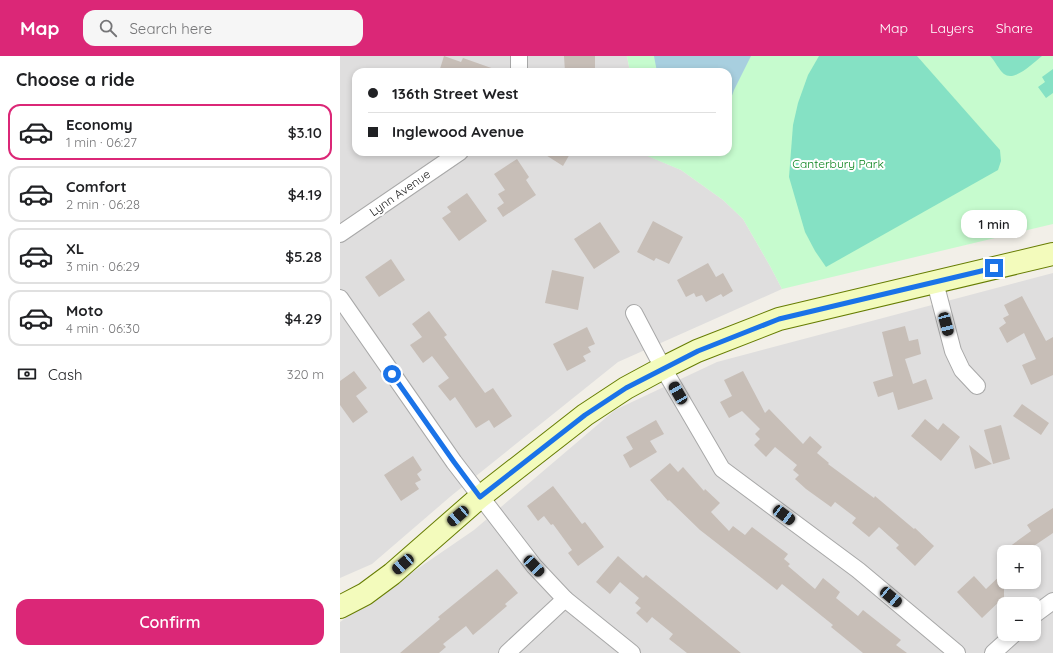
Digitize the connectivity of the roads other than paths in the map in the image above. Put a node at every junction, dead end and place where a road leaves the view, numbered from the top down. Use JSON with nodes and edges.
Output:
{"nodes":[{"id":1,"x":519,"y":56,"type":"edge"},
{"id":2,"x":519,"y":68,"type":"edge"},
{"id":3,"x":454,"y":156,"type":"edge"},
{"id":4,"x":340,"y":234,"type":"edge"},
{"id":5,"x":1053,"y":254,"type":"edge"},
{"id":6,"x":935,"y":282,"type":"junction"},
{"id":7,"x":340,"y":298,"type":"edge"},
{"id":8,"x":634,"y":313,"type":"dead end"},
{"id":9,"x":663,"y":368,"type":"junction"},
{"id":10,"x":976,"y":386,"type":"dead end"},
{"id":11,"x":480,"y":497,"type":"junction"},
{"id":12,"x":565,"y":599,"type":"junction"},
{"id":13,"x":1053,"y":601,"type":"edge"},
{"id":14,"x":340,"y":607,"type":"edge"},
{"id":15,"x":1041,"y":610,"type":"edge"},
{"id":16,"x":1006,"y":641,"type":"edge"},
{"id":17,"x":507,"y":653,"type":"edge"},
{"id":18,"x":632,"y":653,"type":"edge"},
{"id":19,"x":957,"y":653,"type":"edge"},
{"id":20,"x":993,"y":653,"type":"edge"}],
"edges":[{"from":1,"to":2,"type":"street"},
{"from":3,"to":4,"type":"street","name":"Lynn Avenue"},
{"from":5,"to":6,"type":"street"},
{"from":6,"to":9,"type":"street"},
{"from":6,"to":10,"type":"street"},
{"from":7,"to":11,"type":"street"},
{"from":8,"to":9,"type":"street"},
{"from":9,"to":11,"type":"street"},
{"from":9,"to":19,"type":"street"},
{"from":11,"to":12,"type":"street"},
{"from":11,"to":14,"type":"street"},
{"from":12,"to":17,"type":"street"},
{"from":12,"to":18,"type":"street"},
{"from":13,"to":15,"type":"street"},
{"from":16,"to":20,"type":"street"}]}
